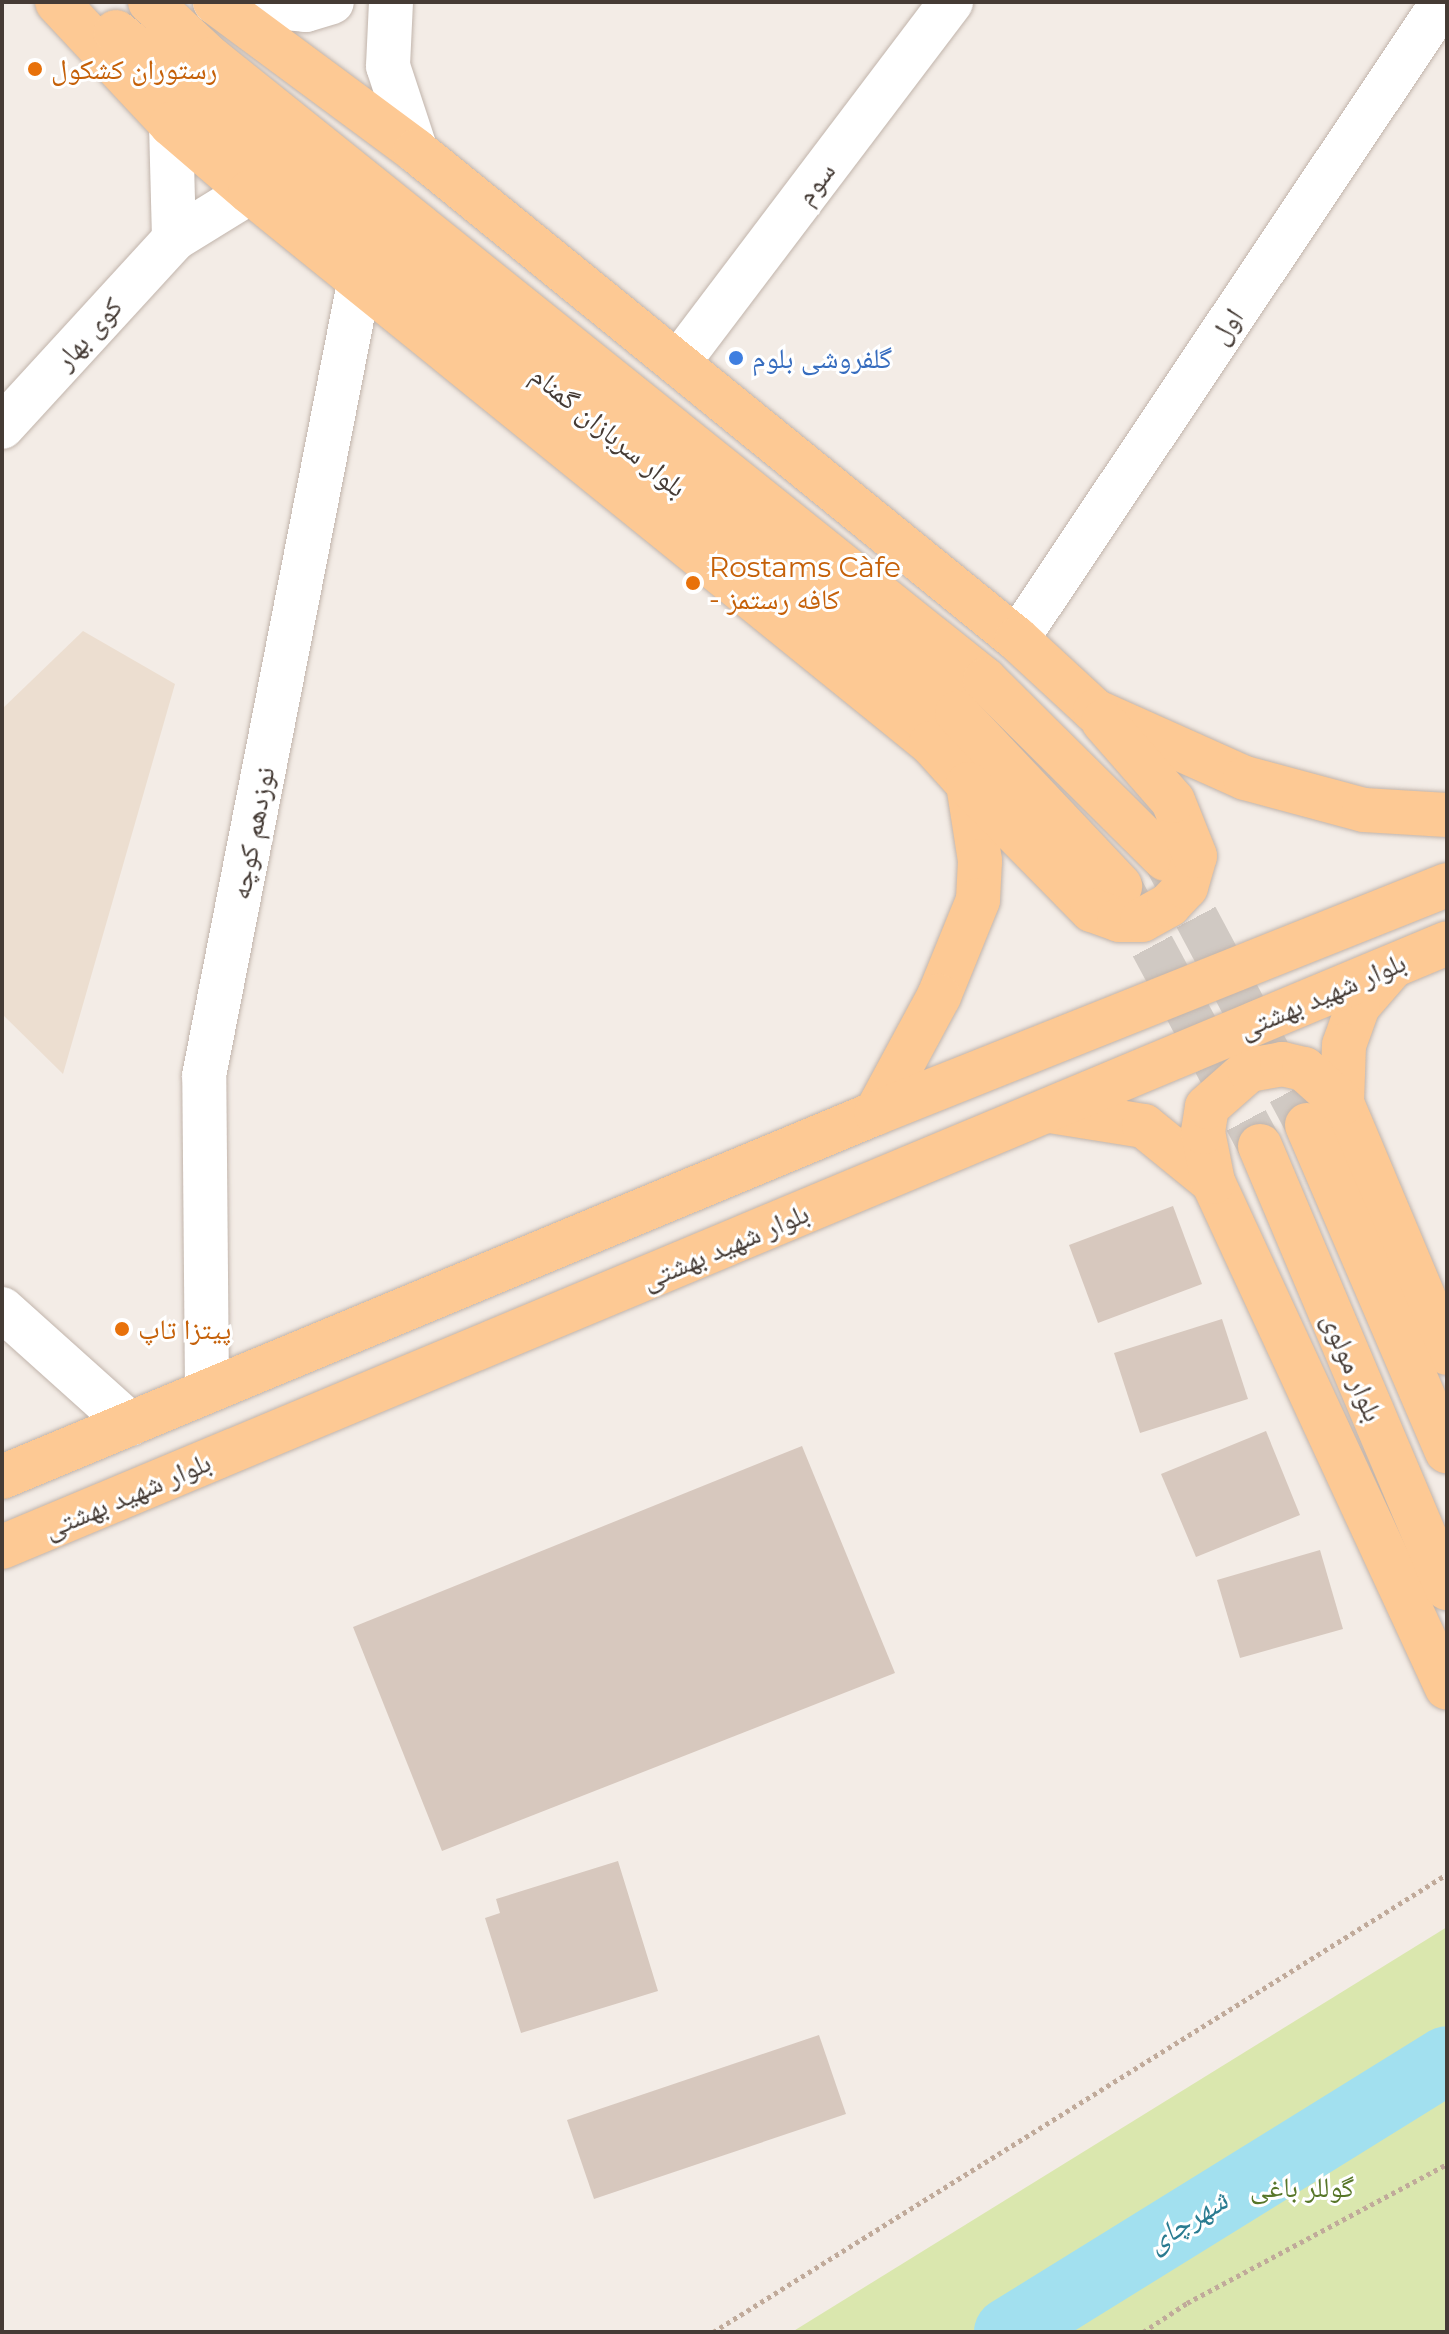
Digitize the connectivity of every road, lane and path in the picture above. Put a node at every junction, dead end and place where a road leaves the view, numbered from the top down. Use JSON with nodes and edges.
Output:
{"nodes":[{"id":1,"x":57,"y":2,"type":"edge"},
{"id":2,"x":75,"y":2,"type":"edge"},
{"id":3,"x":150,"y":2,"type":"edge"},
{"id":4,"x":215,"y":2,"type":"edge"},
{"id":5,"x":332,"y":2,"type":"edge"},
{"id":6,"x":391,"y":2,"type":"edge"},
{"id":7,"x":951,"y":2,"type":"edge"},
{"id":8,"x":1437,"y":9,"type":"edge"},
{"id":9,"x":171,"y":124,"type":"junction"},
{"id":10,"x":416,"y":151,"type":"junction"},
{"id":11,"x":250,"y":192,"type":"junction"},
{"id":12,"x":174,"y":239,"type":"junction"},
{"id":13,"x":359,"y":283,"type":"junction"},
{"id":14,"x":678,"y":363,"type":"junction"},
{"id":15,"x":2,"y":427,"type":"edge"},
{"id":16,"x":1017,"y":639,"type":"junction"},
{"id":17,"x":1095,"y":711,"type":"junction"},
{"id":18,"x":968,"y":784,"type":"junction"},
{"id":19,"x":1447,"y":815,"type":"edge"},
{"id":20,"x":1165,"y":859,"type":"tunnel mouth"},
{"id":21,"x":1447,"y":885,"type":"edge"},
{"id":22,"x":1120,"y":886,"type":"tunnel mouth"},
{"id":23,"x":1447,"y":943,"type":"edge"},
{"id":24,"x":1395,"y":964,"type":"junction"},
{"id":25,"x":1141,"y":1007,"type":"junction"},
{"id":26,"x":1164,"y":1061,"type":"junction"},
{"id":27,"x":1050,"y":1111,"type":"junction"},
{"id":28,"x":876,"y":1113,"type":"junction"},
{"id":29,"x":1325,"y":1114,"type":"junction"},
{"id":30,"x":1260,"y":1146,"type":"tunnel mouth"},
{"id":31,"x":1213,"y":1182,"type":"junction"},
{"id":32,"x":2,"y":1309,"type":"edge"},
{"id":33,"x":1447,"y":1353,"type":"edge"},
{"id":34,"x":207,"y":1389,"type":"junction"},
{"id":35,"x":130,"y":1424,"type":"junction"},
{"id":36,"x":1447,"y":1451,"type":"edge"},
{"id":37,"x":2,"y":1477,"type":"edge"},
{"id":38,"x":2,"y":1547,"type":"edge"},
{"id":39,"x":1447,"y":1588,"type":"edge"},
{"id":40,"x":1447,"y":1688,"type":"edge"},
{"id":41,"x":1447,"y":1874,"type":"edge"},
{"id":42,"x":1447,"y":2164,"type":"edge"},
{"id":43,"x":713,"y":2332,"type":"edge"},
{"id":44,"x":1143,"y":2332,"type":"edge"}],
"edges":[{"from":1,"to":9,"type":"main road"},
{"from":2,"to":22,"type":"main road","name":"بلوار سربازان گمنام"},
{"from":3,"to":20,"type":"main road","name":"بلوار سربازان گمنام"},
{"from":4,"to":5,"type":"street"},
{"from":4,"to":10,"type":"main road"},
{"from":6,"to":10,"type":"street"},
{"from":7,"to":14,"type":"street","name":"سوم"},
{"from":8,"to":16,"type":"street","name":"اول"},
{"from":9,"to":11,"type":"main road"},
{"from":9,"to":12,"type":"street"},
{"from":10,"to":14,"type":"main road"},
{"from":11,"to":12,"type":"street","name":"کوی بهار"},
{"from":11,"to":13,"type":"main road"},
{"from":12,"to":15,"type":"street","name":"کوی بهار"},
{"from":13,"to":18,"type":"main road"},
{"from":13,"to":34,"type":"street","name":"نوزدهم کوچه"},
{"from":14,"to":16,"type":"main road"},
{"from":16,"to":17,"type":"main road"},
{"from":17,"to":18,"type":"main road"},
{"from":17,"to":19,"type":"main road"},
{"from":18,"to":28,"type":"main road"},
{"from":21,"to":25,"type":"main road","name":"بلوار شهید بهشتی"},
{"from":23,"to":24,"type":"main road","name":"بلوار شهید بهشتی"},
{"from":24,"to":26,"type":"main road","name":"بلوار شهید بهشتی"},
{"from":24,"to":29,"type":"main road"},
{"from":25,"to":26,"type":"main road"},
{"from":25,"to":28,"type":"main road","name":"بلوار شهید بهشتی"},
{"from":26,"to":27,"type":"main road","name":"بلوار شهید بهشتی"},
{"from":26,"to":31,"type":"main road"},
{"from":27,"to":31,"type":"main road"},
{"from":27,"to":38,"type":"main road","name":"بلوار شهید بهشتی"},
{"from":28,"to":34,"type":"main road","name":"بلوار شهید بهشتی"},
{"from":29,"to":31,"type":"main road"},
{"from":29,"to":33,"type":"main road"},
{"from":29,"to":36,"type":"main road","name":"بلوار مولوی"},
{"from":30,"to":39,"type":"main road","name":"بلوار مولوی"},
{"from":31,"to":40,"type":"main road"},
{"from":32,"to":35,"type":"street"},
{"from":34,"to":35,"type":"main road","name":"بلوار شهید بهشتی"},
{"from":35,"to":37,"type":"main road","name":"بلوار شهید بهشتی"},
{"from":41,"to":43,"type":"path"},
{"from":42,"to":44,"type":"path"}]}
